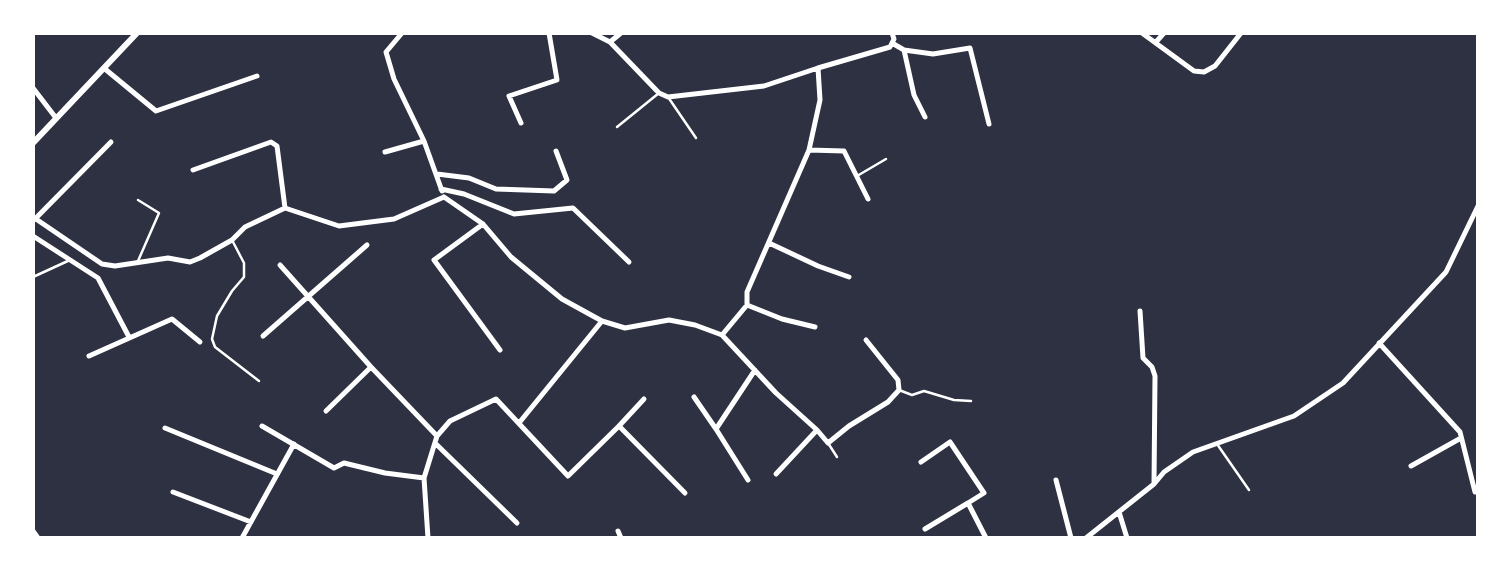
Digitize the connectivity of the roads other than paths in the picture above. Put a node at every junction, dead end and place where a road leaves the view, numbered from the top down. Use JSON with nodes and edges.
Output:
{"nodes":[{"id":1,"x":137,"y":33,"type":"edge"},
{"id":2,"x":402,"y":33,"type":"edge"},
{"id":3,"x":549,"y":33,"type":"edge"},
{"id":4,"x":592,"y":33,"type":"edge"},
{"id":5,"x":621,"y":33,"type":"edge"},
{"id":6,"x":892,"y":33,"type":"edge"},
{"id":7,"x":1142,"y":33,"type":"edge"},
{"id":8,"x":1164,"y":33,"type":"edge"},
{"id":9,"x":1241,"y":33,"type":"edge"},
{"id":10,"x":610,"y":42,"type":"junction"},
{"id":11,"x":1156,"y":42,"type":"junction"},
{"id":12,"x":892,"y":43,"type":"junction"},
{"id":13,"x":904,"y":50,"type":"junction"},
{"id":14,"x":818,"y":68,"type":"junction"},
{"id":15,"x":105,"y":69,"type":"junction"},
{"id":16,"x":257,"y":76,"type":"dead end"},
{"id":17,"x":33,"y":88,"type":"edge"},
{"id":18,"x":659,"y":93,"type":"junction"},
{"id":19,"x":668,"y":97,"type":"junction"},
{"id":20,"x":925,"y":117,"type":"dead end"},
{"id":21,"x":56,"y":118,"type":"junction"},
{"id":22,"x":521,"y":124,"type":"dead end"},
{"id":23,"x":989,"y":124,"type":"dead end"},
{"id":24,"x":617,"y":127,"type":"dead end"},
{"id":25,"x":696,"y":138,"type":"dead end"},
{"id":26,"x":425,"y":141,"type":"junction"},
{"id":27,"x":111,"y":142,"type":"dead end"},
{"id":28,"x":33,"y":143,"type":"edge"},
{"id":29,"x":808,"y":150,"type":"junction"},
{"id":30,"x":556,"y":151,"type":"dead end"},
{"id":31,"x":384,"y":152,"type":"dead end"},
{"id":32,"x":886,"y":159,"type":"dead end"},
{"id":33,"x":193,"y":170,"type":"dead end"},
{"id":34,"x":437,"y":174,"type":"junction"},
{"id":35,"x":857,"y":176,"type":"junction"},
{"id":36,"x":441,"y":189,"type":"junction"},
{"id":37,"x":444,"y":197,"type":"junction"},
{"id":38,"x":868,"y":199,"type":"dead end"},
{"id":39,"x":138,"y":200,"type":"dead end"},
{"id":40,"x":1478,"y":205,"type":"edge"},
{"id":41,"x":285,"y":208,"type":"junction"},
{"id":42,"x":34,"y":218,"type":"edge"},
{"id":43,"x":483,"y":224,"type":"junction"},
{"id":44,"x":33,"y":236,"type":"edge"},
{"id":45,"x":232,"y":240,"type":"junction"},
{"id":46,"x":769,"y":243,"type":"junction"},
{"id":47,"x":367,"y":245,"type":"dead end"},
{"id":48,"x":70,"y":260,"type":"junction"},
{"id":49,"x":138,"y":261,"type":"junction"},
{"id":50,"x":629,"y":262,"type":"dead end"},
{"id":51,"x":279,"y":265,"type":"dead end"},
{"id":52,"x":33,"y":277,"type":"edge"},
{"id":53,"x":849,"y":277,"type":"dead end"},
{"id":54,"x":308,"y":296,"type":"junction"},
{"id":55,"x":747,"y":305,"type":"junction"},
{"id":56,"x":1140,"y":312,"type":"dead end"},
{"id":57,"x":602,"y":321,"type":"junction"},
{"id":58,"x":815,"y":327,"type":"dead end"},
{"id":59,"x":722,"y":335,"type":"junction"},
{"id":60,"x":264,"y":336,"type":"dead end"},
{"id":61,"x":129,"y":337,"type":"junction"},
{"id":62,"x":866,"y":340,"type":"dead end"},
{"id":63,"x":200,"y":342,"type":"dead end"},
{"id":64,"x":1379,"y":343,"type":"junction"},
{"id":65,"x":500,"y":351,"type":"dead end"},
{"id":66,"x":89,"y":356,"type":"dead end"},
{"id":67,"x":371,"y":368,"type":"junction"},
{"id":68,"x":755,"y":370,"type":"junction"},
{"id":69,"x":259,"y":381,"type":"dead end"},
{"id":70,"x":899,"y":390,"type":"junction"},
{"id":71,"x":694,"y":397,"type":"dead end"},
{"id":72,"x":645,"y":400,"type":"dead end"},
{"id":73,"x":971,"y":401,"type":"dead end"},
{"id":74,"x":326,"y":411,"type":"dead end"},
{"id":75,"x":519,"y":423,"type":"junction"},
{"id":76,"x":262,"y":426,"type":"dead end"},
{"id":77,"x":619,"y":426,"type":"junction"},
{"id":78,"x":165,"y":428,"type":"dead end"},
{"id":79,"x":716,"y":429,"type":"junction"},
{"id":80,"x":817,"y":430,"type":"junction"},
{"id":81,"x":437,"y":436,"type":"junction"},
{"id":82,"x":1461,"y":438,"type":"junction"},
{"id":83,"x":435,"y":443,"type":"junction"},
{"id":84,"x":828,"y":443,"type":"junction"},
{"id":85,"x":294,"y":444,"type":"junction"},
{"id":86,"x":1217,"y":444,"type":"junction"},
{"id":87,"x":837,"y":457,"type":"dead end"},
{"id":88,"x":921,"y":462,"type":"dead end"},
{"id":89,"x":1411,"y":467,"type":"dead end"},
{"id":90,"x":277,"y":474,"type":"junction"},
{"id":91,"x":776,"y":474,"type":"dead end"},
{"id":92,"x":424,"y":478,"type":"junction"},
{"id":93,"x":748,"y":480,"type":"dead end"},
{"id":94,"x":1056,"y":480,"type":"dead end"},
{"id":95,"x":1154,"y":484,"type":"junction"},
{"id":96,"x":1249,"y":490,"type":"dead end"},
{"id":97,"x":173,"y":492,"type":"dead end"},
{"id":98,"x":1475,"y":492,"type":"dead end"},
{"id":99,"x":685,"y":493,"type":"dead end"},
{"id":100,"x":968,"y":503,"type":"junction"},
{"id":101,"x":1119,"y":512,"type":"junction"},
{"id":102,"x":251,"y":522,"type":"junction"},
{"id":103,"x":517,"y":523,"type":"dead end"},
{"id":104,"x":925,"y":529,"type":"dead end"},
{"id":105,"x":33,"y":531,"type":"edge"},
{"id":106,"x":38,"y":538,"type":"edge"},
{"id":107,"x":242,"y":538,"type":"edge"},
{"id":108,"x":428,"y":538,"type":"edge"},
{"id":109,"x":986,"y":538,"type":"edge"},
{"id":110,"x":1071,"y":538,"type":"edge"},
{"id":111,"x":1086,"y":538,"type":"edge"},
{"id":112,"x":1127,"y":538,"type":"edge"}],
"edges":[{"from":1,"to":15,"type":"street"},
{"from":2,"to":26,"type":"street"},
{"from":3,"to":22,"type":"street"},
{"from":4,"to":10,"type":"street"},
{"from":5,"to":10,"type":"street"},
{"from":6,"to":12,"type":"street"},
{"from":7,"to":11,"type":"street"},
{"from":8,"to":11,"type":"street"},
{"from":9,"to":11,"type":"street"},
{"from":10,"to":18,"type":"street"},
{"from":12,"to":13,"type":"street"},
{"from":12,"to":14,"type":"street"},
{"from":13,"to":20,"type":"street"},
{"from":13,"to":23,"type":"street"},
{"from":14,"to":19,"type":"street"},
{"from":14,"to":29,"type":"street"},
{"from":15,"to":16,"type":"street"},
{"from":15,"to":21,"type":"street"},
{"from":17,"to":21,"type":"street"},
{"from":18,"to":19,"type":"street"},
{"from":18,"to":24,"type":"lane"},
{"from":19,"to":25,"type":"lane"},
{"from":21,"to":28,"type":"street"},
{"from":26,"to":31,"type":"street"},
{"from":26,"to":34,"type":"street"},
{"from":27,"to":42,"type":"street"},
{"from":29,"to":35,"type":"street"},
{"from":29,"to":46,"type":"street"},
{"from":30,"to":34,"type":"street"},
{"from":32,"to":35,"type":"lane"},
{"from":33,"to":41,"type":"street"},
{"from":34,"to":36,"type":"street"},
{"from":35,"to":38,"type":"street"},
{"from":36,"to":37,"type":"street"},
{"from":36,"to":50,"type":"street"},
{"from":37,"to":41,"type":"street"},
{"from":37,"to":43,"type":"street"},
{"from":39,"to":49,"type":"lane"},
{"from":40,"to":64,"type":"street"},
{"from":41,"to":45,"type":"street"},
{"from":42,"to":49,"type":"street"},
{"from":43,"to":57,"type":"street"},
{"from":43,"to":65,"type":"street"},
{"from":44,"to":48,"type":"street"},
{"from":45,"to":49,"type":"street"},
{"from":45,"to":69,"type":"lane"},
{"from":46,"to":53,"type":"street"},
{"from":46,"to":55,"type":"street"},
{"from":47,"to":54,"type":"street"},
{"from":48,"to":52,"type":"lane"},
{"from":48,"to":61,"type":"street"},
{"from":51,"to":54,"type":"street"},
{"from":54,"to":60,"type":"street"},
{"from":54,"to":67,"type":"street"},
{"from":55,"to":58,"type":"street"},
{"from":55,"to":59,"type":"street"},
{"from":56,"to":95,"type":"street"},
{"from":57,"to":59,"type":"street"},
{"from":57,"to":75,"type":"street"},
{"from":59,"to":68,"type":"street"},
{"from":61,"to":63,"type":"street"},
{"from":61,"to":66,"type":"street"},
{"from":62,"to":70,"type":"street"},
{"from":64,"to":82,"type":"street"},
{"from":64,"to":86,"type":"street"},
{"from":67,"to":74,"type":"street"},
{"from":67,"to":81,"type":"street"},
{"from":68,"to":79,"type":"street"},
{"from":68,"to":80,"type":"street"},
{"from":70,"to":73,"type":"lane"},
{"from":70,"to":84,"type":"street"},
{"from":71,"to":79,"type":"street"},
{"from":72,"to":77,"type":"street"},
{"from":75,"to":77,"type":"street"},
{"from":75,"to":81,"type":"street"},
{"from":76,"to":85,"type":"street"},
{"from":77,"to":99,"type":"street"},
{"from":78,"to":90,"type":"street"},
{"from":79,"to":93,"type":"street"},
{"from":80,"to":84,"type":"street"},
{"from":80,"to":91,"type":"street"},
{"from":81,"to":83,"type":"street"},
{"from":82,"to":89,"type":"street"},
{"from":82,"to":98,"type":"street"},
{"from":83,"to":92,"type":"street"},
{"from":83,"to":103,"type":"street"},
{"from":84,"to":87,"type":"lane"},
{"from":85,"to":90,"type":"street"},
{"from":85,"to":92,"type":"street"},
{"from":86,"to":95,"type":"street"},
{"from":86,"to":96,"type":"lane"},
{"from":88,"to":100,"type":"street"},
{"from":90,"to":102,"type":"street"},
{"from":92,"to":108,"type":"street"},
{"from":94,"to":110,"type":"street"},
{"from":95,"to":101,"type":"street"},
{"from":97,"to":102,"type":"street"},
{"from":100,"to":104,"type":"street"},
{"from":100,"to":109,"type":"street"},
{"from":101,"to":111,"type":"street"},
{"from":101,"to":112,"type":"street"},
{"from":102,"to":107,"type":"street"},
{"from":105,"to":106,"type":"street"}]}
